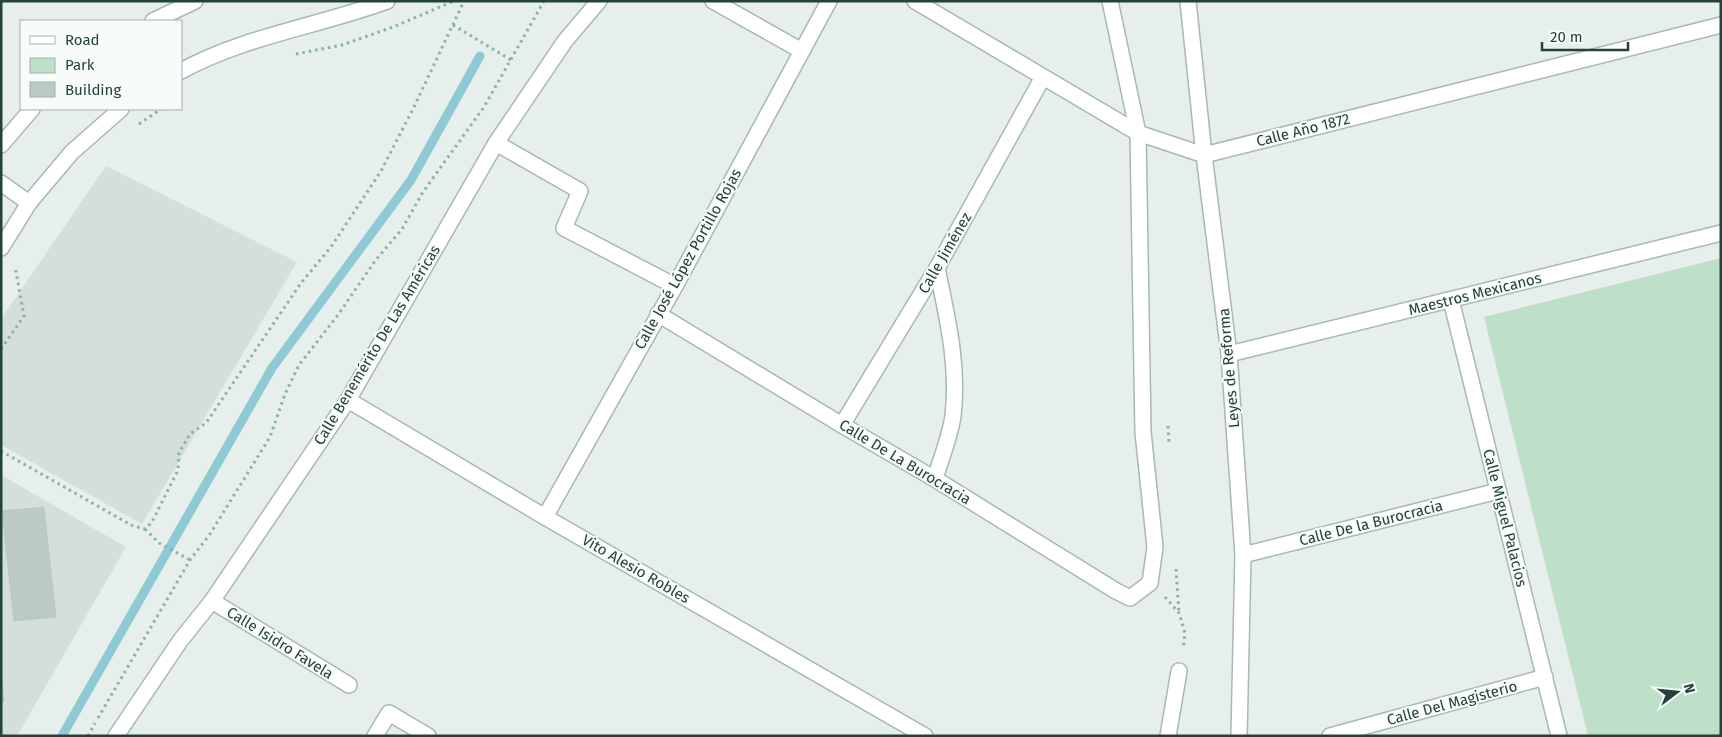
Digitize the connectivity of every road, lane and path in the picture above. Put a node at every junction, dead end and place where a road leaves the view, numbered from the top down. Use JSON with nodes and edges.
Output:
{"nodes":[{"id":1,"x":195,"y":1,"type":"edge"},
{"id":2,"x":387,"y":1,"type":"edge"},
{"id":3,"x":464,"y":1,"type":"edge"},
{"id":4,"x":544,"y":1,"type":"edge"},
{"id":5,"x":599,"y":1,"type":"edge"},
{"id":6,"x":714,"y":1,"type":"edge"},
{"id":7,"x":829,"y":1,"type":"edge"},
{"id":8,"x":915,"y":1,"type":"edge"},
{"id":9,"x":1110,"y":1,"type":"edge"},
{"id":10,"x":1188,"y":1,"type":"edge"},
{"id":11,"x":155,"y":20,"type":"edge"},
{"id":12,"x":453,"y":25,"type":"junction"},
{"id":13,"x":1721,"y":25,"type":"edge"},
{"id":14,"x":802,"y":51,"type":"junction"},
{"id":15,"x":511,"y":60,"type":"junction"},
{"id":16,"x":182,"y":70,"type":"edge"},
{"id":17,"x":1043,"y":78,"type":"junction"},
{"id":18,"x":31,"y":110,"type":"edge"},
{"id":19,"x":120,"y":110,"type":"edge"},
{"id":20,"x":160,"y":110,"type":"edge"},
{"id":21,"x":137,"y":126,"type":"dead end"},
{"id":22,"x":1138,"y":133,"type":"junction"},
{"id":23,"x":496,"y":143,"type":"junction"},
{"id":24,"x":1,"y":145,"type":"edge"},
{"id":25,"x":1204,"y":155,"type":"junction"},
{"id":26,"x":1,"y":183,"type":"edge"},
{"id":27,"x":29,"y":203,"type":"junction"},
{"id":28,"x":1721,"y":233,"type":"edge"},
{"id":29,"x":1,"y":248,"type":"edge"},
{"id":30,"x":18,"y":259,"type":"dead end"},
{"id":31,"x":937,"y":268,"type":"junction"},
{"id":32,"x":675,"y":286,"type":"junction"},
{"id":33,"x":1451,"y":300,"type":"junction"},
{"id":34,"x":658,"y":314,"type":"junction"},
{"id":35,"x":1,"y":350,"type":"edge"},
{"id":36,"x":1229,"y":354,"type":"junction"},
{"id":37,"x":348,"y":400,"type":"junction"},
{"id":38,"x":842,"y":425,"type":"junction"},
{"id":39,"x":1,"y":451,"type":"edge"},
{"id":40,"x":935,"y":479,"type":"junction"},
{"id":41,"x":1498,"y":491,"type":"junction"},
{"id":42,"x":546,"y":517,"type":"junction"},
{"id":43,"x":145,"y":529,"type":"junction"},
{"id":44,"x":1243,"y":555,"type":"junction"},
{"id":45,"x":190,"y":560,"type":"junction"},
{"id":46,"x":1150,"y":583,"type":"junction"},
{"id":47,"x":212,"y":601,"type":"junction"},
{"id":48,"x":1179,"y":671,"type":"joint"},
{"id":49,"x":1544,"y":677,"type":"junction"},
{"id":50,"x":348,"y":685,"type":"dead end"},
{"id":51,"x":88,"y":736,"type":"edge"},
{"id":52,"x":116,"y":736,"type":"edge"},
{"id":53,"x":375,"y":736,"type":"edge"},
{"id":54,"x":428,"y":736,"type":"edge"},
{"id":55,"x":925,"y":736,"type":"edge"},
{"id":56,"x":1168,"y":736,"type":"edge"},
{"id":57,"x":1240,"y":736,"type":"edge"},
{"id":58,"x":1330,"y":736,"type":"edge"},
{"id":59,"x":1559,"y":736,"type":"edge"}],
"edges":[{"from":1,"to":11,"type":"street"},
{"from":2,"to":16,"type":"street"},
{"from":3,"to":12,"type":"path"},
{"from":4,"to":15,"type":"path"},
{"from":5,"to":23,"type":"street","name":"Calle Benemérito De Las Américas"},
{"from":6,"to":14,"type":"street"},
{"from":7,"to":14,"type":"street","name":"Calle José López Portillo Rojas"},
{"from":8,"to":17,"type":"street"},
{"from":9,"to":22,"type":"street"},
{"from":10,"to":25,"type":"street","name":"Leyes de Reforma"},
{"from":12,"to":15,"type":"path"},
{"from":12,"to":43,"type":"path"},
{"from":13,"to":25,"type":"street","name":"Calle Año 1872"},
{"from":14,"to":32,"type":"street","name":"Calle José López Portillo Rojas"},
{"from":15,"to":45,"type":"path"},
{"from":17,"to":22,"type":"street"},
{"from":17,"to":31,"type":"street","name":"Calle Jiménez"},
{"from":18,"to":24,"type":"street"},
{"from":19,"to":27,"type":"street"},
{"from":20,"to":21,"type":"path"},
{"from":22,"to":25,"type":"street"},
{"from":22,"to":46,"type":"street"},
{"from":23,"to":32,"type":"street"},
{"from":23,"to":37,"type":"street","name":"Calle Benemérito De Las Américas"},
{"from":25,"to":36,"type":"street","name":"Leyes de Reforma"},
{"from":26,"to":27,"type":"street"},
{"from":27,"to":29,"type":"street"},
{"from":28,"to":33,"type":"street","name":"Maestros Mexicanos"},
{"from":30,"to":35,"type":"path"},
{"from":31,"to":38,"type":"street","name":"Calle Jiménez"},
{"from":31,"to":40,"type":"street"},
{"from":32,"to":34,"type":"street","name":"Calle José López Portillo Rojas"},
{"from":33,"to":36,"type":"street","name":"Maestros Mexicanos"},
{"from":33,"to":41,"type":"street","name":"Calle Miguel Palacios"},
{"from":34,"to":38,"type":"street","name":"Calle De La Burocracia"},
{"from":34,"to":42,"type":"street","name":"Calle José López Portillo Rojas"},
{"from":36,"to":44,"type":"street","name":"Leyes de Reforma"},
{"from":37,"to":42,"type":"street","name":"Vito Alesio Robles"},
{"from":37,"to":47,"type":"street","name":"Calle Benemérito De Las Américas"},
{"from":38,"to":40,"type":"street","name":"Calle De La Burocracia"},
{"from":39,"to":43,"type":"path"},
{"from":40,"to":46,"type":"street","name":"Calle De La Burocracia"},
{"from":41,"to":44,"type":"street","name":"Calle De la Burocracia"},
{"from":41,"to":49,"type":"street","name":"Calle Miguel Palacios"},
{"from":42,"to":55,"type":"street","name":"Vito Alesio Robles"},
{"from":43,"to":45,"type":"path"},
{"from":44,"to":57,"type":"street","name":"Leyes de Reforma"},
{"from":45,"to":51,"type":"path"},
{"from":46,"to":48,"type":"path"},
{"from":47,"to":50,"type":"street","name":"Calle Isidro Favela"},
{"from":47,"to":52,"type":"street","name":"Calle Benemérito De Las Américas"},
{"from":48,"to":56,"type":"street"},
{"from":49,"to":58,"type":"street","name":"Calle Del Magisterio"},
{"from":49,"to":59,"type":"street","name":"Calle Miguel Palacios"},
{"from":53,"to":54,"type":"street"}]}
